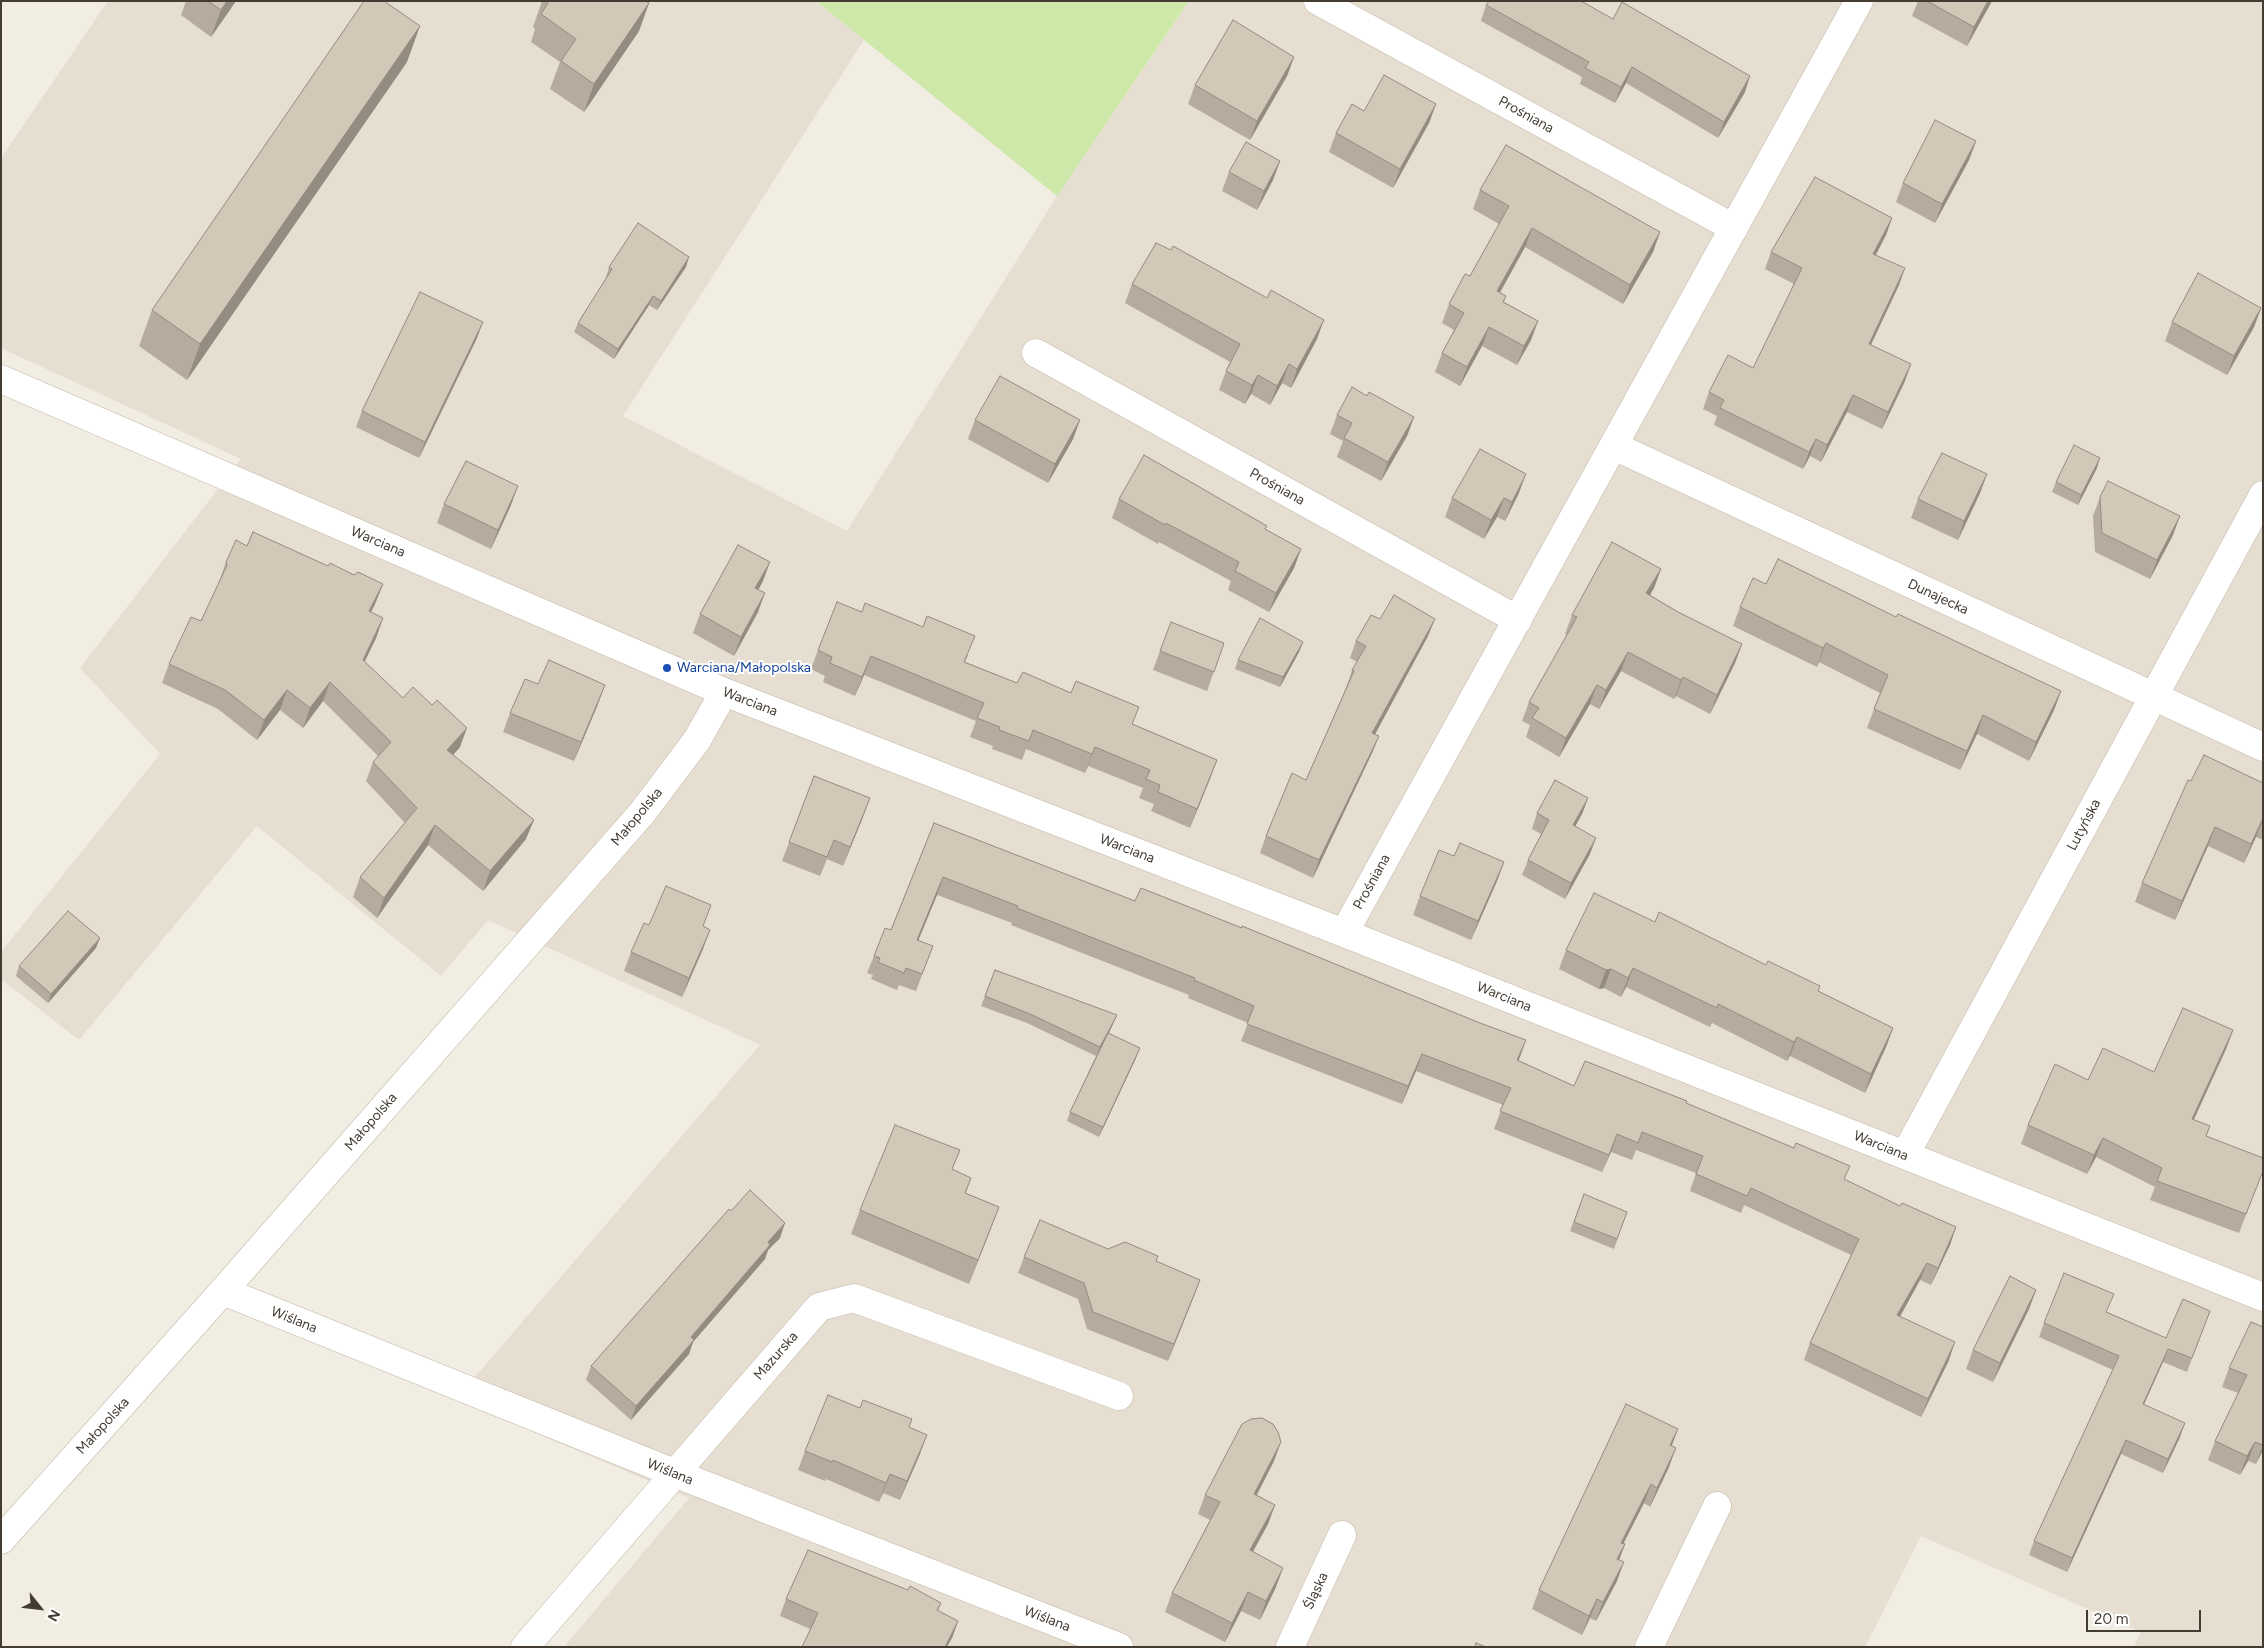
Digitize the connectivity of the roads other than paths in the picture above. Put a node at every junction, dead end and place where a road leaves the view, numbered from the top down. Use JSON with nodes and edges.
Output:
{"nodes":[{"id":1,"x":1318,"y":1,"type":"edge"},
{"id":2,"x":1859,"y":1,"type":"edge"},
{"id":3,"x":1734,"y":228,"type":"junction"},
{"id":4,"x":1036,"y":353,"type":"dead end"},
{"id":5,"x":1,"y":379,"type":"edge"},
{"id":6,"x":1614,"y":446,"type":"junction"},
{"id":7,"x":2263,"y":495,"type":"edge"},
{"id":8,"x":1518,"y":620,"type":"junction"},
{"id":9,"x":724,"y":692,"type":"junction"},
{"id":10,"x":2153,"y":696,"type":"junction"},
{"id":11,"x":2263,"y":747,"type":"edge"},
{"id":12,"x":1344,"y":933,"type":"junction"},
{"id":13,"x":1905,"y":1155,"type":"junction"},
{"id":14,"x":223,"y":1291,"type":"junction"},
{"id":15,"x":2263,"y":1297,"type":"edge"},
{"id":16,"x":1119,"y":1396,"type":"dead end"},
{"id":17,"x":674,"y":1474,"type":"junction"},
{"id":18,"x":1717,"y":1506,"type":"dead end"},
{"id":19,"x":1342,"y":1535,"type":"dead end"},
{"id":20,"x":1,"y":1540,"type":"edge"},
{"id":21,"x":525,"y":1647,"type":"edge"},
{"id":22,"x":1119,"y":1647,"type":"edge"},
{"id":23,"x":1290,"y":1647,"type":"edge"},
{"id":24,"x":1649,"y":1647,"type":"edge"}],
"edges":[{"from":1,"to":3,"type":"street","name":"Prośniana"},
{"from":2,"to":3,"type":"street","name":"Prośniana"},
{"from":3,"to":6,"type":"street","name":"Prośniana"},
{"from":4,"to":8,"type":"street","name":"Prośniana"},
{"from":5,"to":9,"type":"street","name":"Warciana"},
{"from":6,"to":8,"type":"street","name":"Prośniana"},
{"from":6,"to":10,"type":"street","name":"Dunajecka"},
{"from":7,"to":10,"type":"street","name":"Lutyńska"},
{"from":8,"to":12,"type":"street","name":"Prośniana"},
{"from":9,"to":12,"type":"street","name":"Warciana"},
{"from":9,"to":14,"type":"street","name":"Małopolska"},
{"from":10,"to":11,"type":"street","name":"Dunajecka"},
{"from":10,"to":13,"type":"street","name":"Lutyńska"},
{"from":12,"to":13,"type":"street","name":"Warciana"},
{"from":13,"to":15,"type":"street","name":"Warciana"},
{"from":14,"to":17,"type":"street","name":"Wiślana"},
{"from":14,"to":20,"type":"street","name":"Małopolska"},
{"from":16,"to":17,"type":"street","name":"Mazurska"},
{"from":17,"to":21,"type":"street","name":"Mazurska"},
{"from":17,"to":22,"type":"street","name":"Wiślana"},
{"from":18,"to":24,"type":"street"},
{"from":19,"to":23,"type":"street","name":"Śląska"}]}
